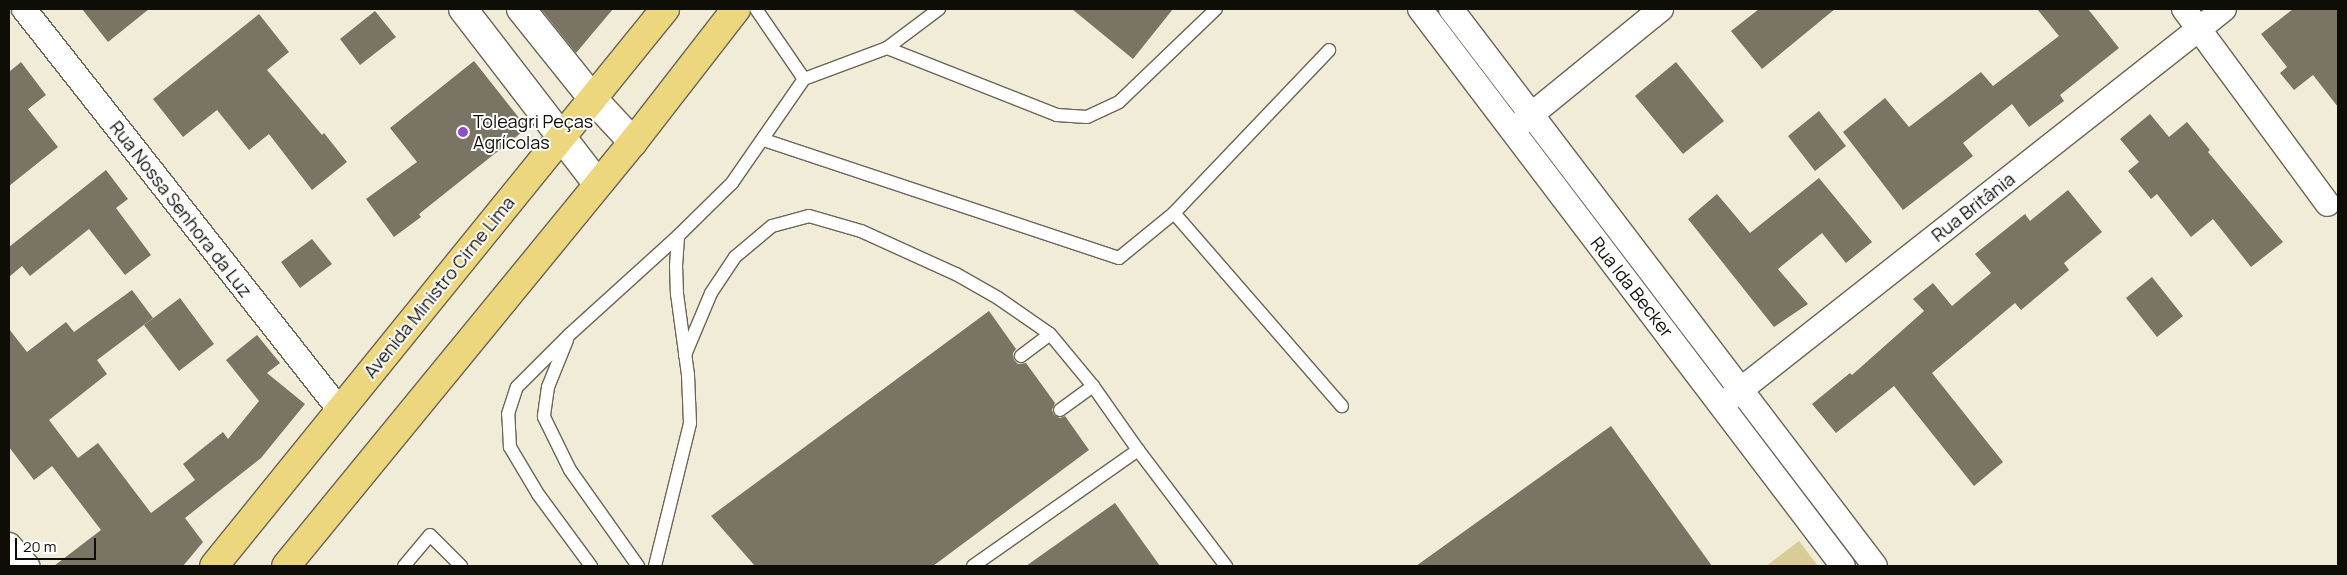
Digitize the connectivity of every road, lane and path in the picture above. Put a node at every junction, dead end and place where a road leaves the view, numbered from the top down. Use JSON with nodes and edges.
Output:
{"nodes":[{"id":1,"x":24,"y":9,"type":"edge"},
{"id":2,"x":463,"y":9,"type":"edge"},
{"id":3,"x":521,"y":9,"type":"edge"},
{"id":4,"x":665,"y":9,"type":"edge"},
{"id":5,"x":736,"y":9,"type":"edge"},
{"id":6,"x":756,"y":9,"type":"edge"},
{"id":7,"x":1216,"y":9,"type":"edge"},
{"id":8,"x":1420,"y":9,"type":"edge"},
{"id":9,"x":1451,"y":9,"type":"edge"},
{"id":10,"x":1661,"y":9,"type":"edge"},
{"id":11,"x":2184,"y":9,"type":"edge"},
{"id":12,"x":2224,"y":9,"type":"edge"},
{"id":13,"x":934,"y":10,"type":"edge"},
{"id":14,"x":2200,"y":29,"type":"junction"},
{"id":15,"x":887,"y":48,"type":"junction"},
{"id":16,"x":1329,"y":50,"type":"dead end"},
{"id":17,"x":804,"y":79,"type":"junction"},
{"id":18,"x":593,"y":99,"type":"junction"},
{"id":19,"x":1532,"y":115,"type":"junction"},
{"id":20,"x":1511,"y":131,"type":"junction"},
{"id":21,"x":561,"y":137,"type":"junction"},
{"id":22,"x":764,"y":140,"type":"junction"},
{"id":23,"x":633,"y":142,"type":"junction"},
{"id":24,"x":598,"y":184,"type":"junction"},
{"id":25,"x":2328,"y":204,"type":"dead end"},
{"id":26,"x":1174,"y":213,"type":"junction"},
{"id":27,"x":678,"y":236,"type":"junction"},
{"id":28,"x":1050,"y":334,"type":"junction"},
{"id":29,"x":569,"y":335,"type":"junction"},
{"id":30,"x":685,"y":355,"type":"junction"},
{"id":31,"x":1021,"y":356,"type":"dead end"},
{"id":32,"x":1093,"y":386,"type":"junction"},
{"id":33,"x":1740,"y":390,"type":"junction"},
{"id":34,"x":1722,"y":404,"type":"junction"},
{"id":35,"x":1342,"y":406,"type":"dead end"},
{"id":36,"x":339,"y":409,"type":"junction"},
{"id":37,"x":1060,"y":410,"type":"dead end"},
{"id":38,"x":1138,"y":450,"type":"junction"},
{"id":39,"x":9,"y":545,"type":"edge"},
{"id":40,"x":27,"y":566,"type":"edge"},
{"id":41,"x":214,"y":566,"type":"edge"},
{"id":42,"x":286,"y":566,"type":"edge"},
{"id":43,"x":404,"y":566,"type":"edge"},
{"id":44,"x":461,"y":566,"type":"edge"},
{"id":45,"x":591,"y":566,"type":"edge"},
{"id":46,"x":638,"y":566,"type":"edge"},
{"id":47,"x":656,"y":566,"type":"edge"},
{"id":48,"x":973,"y":566,"type":"edge"},
{"id":49,"x":1226,"y":566,"type":"edge"},
{"id":50,"x":1843,"y":566,"type":"edge"},
{"id":51,"x":1875,"y":566,"type":"edge"}],
"edges":[{"from":1,"to":36,"type":"street","name":"Rua Nossa Senhora da Luz"},
{"from":2,"to":21,"type":"street"},
{"from":3,"to":18,"type":"street"},
{"from":4,"to":18,"type":"main road","name":"Avenida Ministro Cirne Lima"},
{"from":5,"to":23,"type":"main road"},
{"from":6,"to":17,"type":"lane"},
{"from":7,"to":15,"type":"lane"},
{"from":8,"to":20,"type":"street","name":"Rua Ida Becker"},
{"from":9,"to":19,"type":"street"},
{"from":10,"to":19,"type":"street"},
{"from":11,"to":14,"type":"street"},
{"from":12,"to":14,"type":"street","name":"Rua Britânia"},
{"from":13,"to":15,"type":"lane"},
{"from":14,"to":25,"type":"street"},
{"from":14,"to":33,"type":"street","name":"Rua Britânia"},
{"from":15,"to":17,"type":"lane"},
{"from":16,"to":26,"type":"lane"},
{"from":17,"to":22,"type":"lane"},
{"from":18,"to":21,"type":"main road","name":"Avenida Ministro Cirne Lima"},
{"from":18,"to":23,"type":"street"},
{"from":19,"to":20,"type":"street"},
{"from":19,"to":33,"type":"street"},
{"from":20,"to":34,"type":"street","name":"Rua Ida Becker"},
{"from":21,"to":24,"type":"street"},
{"from":21,"to":36,"type":"main road","name":"Avenida Ministro Cirne Lima"},
{"from":22,"to":26,"type":"lane"},
{"from":22,"to":27,"type":"lane"},
{"from":23,"to":24,"type":"main road"},
{"from":24,"to":42,"type":"main road"},
{"from":26,"to":35,"type":"lane"},
{"from":27,"to":29,"type":"lane"},
{"from":27,"to":30,"type":"lane"},
{"from":28,"to":30,"type":"lane"},
{"from":28,"to":31,"type":"lane"},
{"from":28,"to":32,"type":"lane"},
{"from":29,"to":45,"type":"lane"},
{"from":29,"to":46,"type":"lane"},
{"from":30,"to":47,"type":"lane"},
{"from":32,"to":37,"type":"lane"},
{"from":32,"to":38,"type":"lane"},
{"from":33,"to":34,"type":"street","name":"Rua Britânia"},
{"from":33,"to":51,"type":"street"},
{"from":34,"to":50,"type":"street","name":"Rua Ida Becker"},
{"from":36,"to":41,"type":"main road","name":"Avenida Ministro Cirne Lima"},
{"from":38,"to":48,"type":"lane"},
{"from":38,"to":49,"type":"lane"},
{"from":39,"to":40,"type":"street"},
{"from":43,"to":44,"type":"lane"}]}
